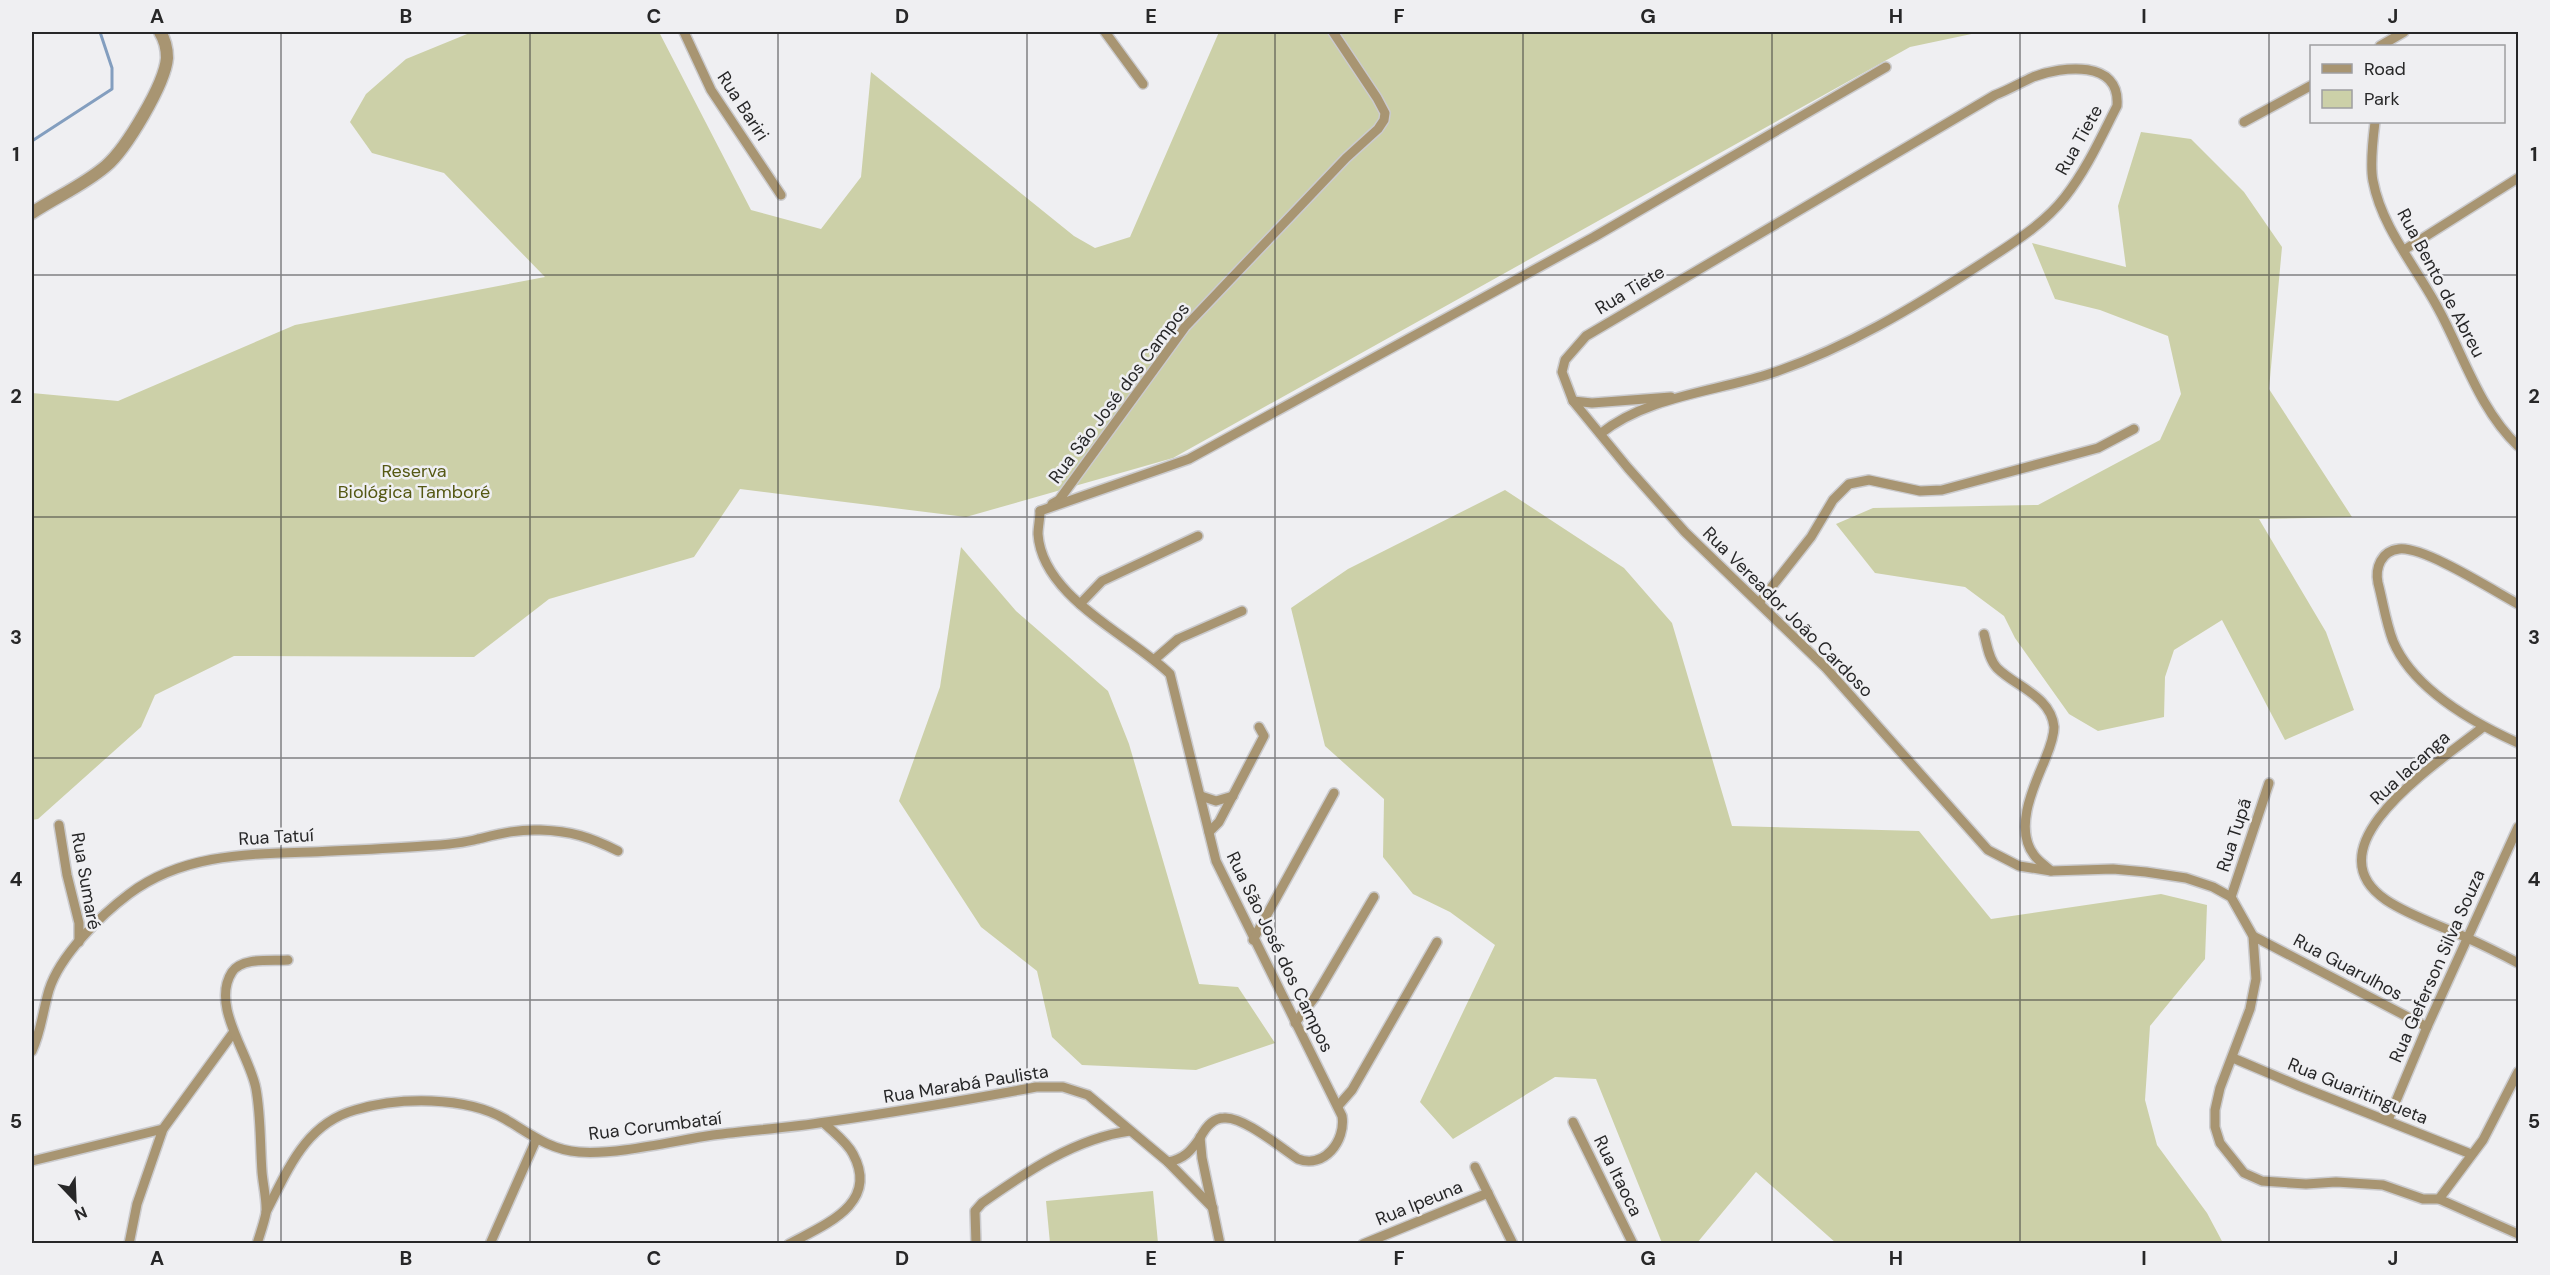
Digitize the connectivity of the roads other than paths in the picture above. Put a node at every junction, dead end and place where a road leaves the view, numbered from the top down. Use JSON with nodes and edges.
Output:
{"nodes":[{"id":1,"x":160,"y":32,"type":"edge"},
{"id":2,"x":684,"y":32,"type":"edge"},
{"id":3,"x":1105,"y":32,"type":"edge"},
{"id":4,"x":1333,"y":32,"type":"edge"},
{"id":5,"x":2404,"y":32,"type":"edge"},
{"id":6,"x":2382,"y":45,"type":"edge"},
{"id":7,"x":1886,"y":67,"type":"dead end"},
{"id":8,"x":1143,"y":84,"type":"dead end"},
{"id":9,"x":2310,"y":86,"type":"edge"},
{"id":10,"x":2244,"y":122,"type":"dead end"},
{"id":11,"x":2375,"y":123,"type":"edge"},
{"id":12,"x":2518,"y":178,"type":"edge"},
{"id":13,"x":781,"y":195,"type":"dead end"},
{"id":14,"x":32,"y":213,"type":"edge"},
{"id":15,"x":2404,"y":250,"type":"junction"},
{"id":16,"x":1586,"y":336,"type":"joint"},
{"id":17,"x":1683,"y":396,"type":"junction"},
{"id":18,"x":1573,"y":401,"type":"junction"},
{"id":19,"x":2134,"y":429,"type":"dead end"},
{"id":20,"x":1600,"y":434,"type":"junction"},
{"id":21,"x":2518,"y":446,"type":"edge"},
{"id":22,"x":1040,"y":511,"type":"junction"},
{"id":23,"x":1198,"y":536,"type":"dead end"},
{"id":24,"x":1080,"y":603,"type":"junction"},
{"id":25,"x":1759,"y":603,"type":"junction"},
{"id":26,"x":2518,"y":604,"type":"edge"},
{"id":27,"x":1242,"y":610,"type":"dead end"},
{"id":28,"x":1984,"y":634,"type":"dead end"},
{"id":29,"x":1155,"y":659,"type":"junction"},
{"id":30,"x":1259,"y":727,"type":"dead end"},
{"id":31,"x":2483,"y":727,"type":"junction"},
{"id":32,"x":2518,"y":743,"type":"edge"},
{"id":33,"x":2269,"y":783,"type":"dead end"},
{"id":34,"x":1334,"y":793,"type":"dead end"},
{"id":35,"x":1201,"y":796,"type":"junction"},
{"id":36,"x":1233,"y":796,"type":"junction"},
{"id":37,"x":59,"y":825,"type":"dead end"},
{"id":38,"x":2518,"y":827,"type":"edge"},
{"id":39,"x":1209,"y":832,"type":"junction"},
{"id":40,"x":618,"y":851,"type":"dead end"},
{"id":41,"x":2051,"y":871,"type":"junction"},
{"id":42,"x":1374,"y":897,"type":"dead end"},
{"id":43,"x":2231,"y":897,"type":"junction"},
{"id":44,"x":2253,"y":936,"type":"junction"},
{"id":45,"x":2468,"y":938,"type":"junction"},
{"id":46,"x":1253,"y":940,"type":"junction"},
{"id":47,"x":79,"y":942,"type":"junction"},
{"id":48,"x":1437,"y":942,"type":"dead end"},
{"id":49,"x":288,"y":960,"type":"dead end"},
{"id":50,"x":2518,"y":963,"type":"edge"},
{"id":51,"x":1295,"y":1023,"type":"junction"},
{"id":52,"x":2427,"y":1027,"type":"junction"},
{"id":53,"x":233,"y":1033,"type":"junction"},
{"id":54,"x":32,"y":1051,"type":"edge"},
{"id":55,"x":2233,"y":1058,"type":"junction"},
{"id":56,"x":2518,"y":1072,"type":"edge"},
{"id":57,"x":1338,"y":1106,"type":"junction"},
{"id":58,"x":2388,"y":1120,"type":"junction"},
{"id":59,"x":1574,"y":1122,"type":"dead end"},
{"id":60,"x":824,"y":1123,"type":"junction"},
{"id":61,"x":163,"y":1129,"type":"junction"},
{"id":62,"x":1130,"y":1131,"type":"junction"},
{"id":63,"x":1200,"y":1137,"type":"junction"},
{"id":64,"x":536,"y":1140,"type":"junction"},
{"id":65,"x":2471,"y":1154,"type":"junction"},
{"id":66,"x":32,"y":1161,"type":"edge"},
{"id":67,"x":1168,"y":1162,"type":"junction"},
{"id":68,"x":1475,"y":1167,"type":"dead end"},
{"id":69,"x":1488,"y":1193,"type":"junction"},
{"id":70,"x":2439,"y":1199,"type":"junction"},
{"id":71,"x":1213,"y":1208,"type":"junction"},
{"id":72,"x":266,"y":1212,"type":"junction"},
{"id":73,"x":2518,"y":1234,"type":"edge"},
{"id":74,"x":129,"y":1244,"type":"edge"},
{"id":75,"x":257,"y":1244,"type":"edge"},
{"id":76,"x":490,"y":1244,"type":"edge"},
{"id":77,"x":789,"y":1244,"type":"edge"},
{"id":78,"x":976,"y":1244,"type":"edge"},
{"id":79,"x":1221,"y":1244,"type":"edge"},
{"id":80,"x":1363,"y":1244,"type":"edge"},
{"id":81,"x":1514,"y":1244,"type":"edge"},
{"id":82,"x":1633,"y":1244,"type":"edge"}],
"edges":[{"from":1,"to":14,"type":"street"},
{"from":2,"to":13,"type":"street","name":"Rua Bariri"},
{"from":3,"to":8,"type":"street"},
{"from":4,"to":22,"type":"street","name":"Rua São José dos Campos"},
{"from":5,"to":6,"type":"street"},
{"from":7,"to":22,"type":"street"},
{"from":9,"to":10,"type":"street"},
{"from":11,"to":15,"type":"street","name":"Rua Bento de Abreu"},
{"from":12,"to":15,"type":"street"},
{"from":15,"to":21,"type":"street","name":"Rua Bento de Abreu"},
{"from":16,"to":17,"type":"street","name":"Rua Tiete"},
{"from":16,"to":18,"type":"street","name":"Rua Vereador João Cardoso"},
{"from":17,"to":18,"type":"street","name":"Rua Tiete"},
{"from":17,"to":20,"type":"street","name":"Rua Tiete"},
{"from":18,"to":20,"type":"street","name":"Rua Vereador João Cardoso"},
{"from":19,"to":25,"type":"street"},
{"from":20,"to":25,"type":"street","name":"Rua Vereador João Cardoso"},
{"from":22,"to":24,"type":"street","name":"Rua São José dos Campos"},
{"from":23,"to":24,"type":"street"},
{"from":24,"to":29,"type":"street","name":"Rua São José dos Campos"},
{"from":25,"to":41,"type":"street","name":"Rua Vereador João Cardoso"},
{"from":26,"to":31,"type":"street"},
{"from":27,"to":29,"type":"street"},
{"from":28,"to":41,"type":"street"},
{"from":29,"to":35,"type":"street","name":"Rua São José dos Campos"},
{"from":30,"to":36,"type":"street"},
{"from":31,"to":32,"type":"street"},
{"from":31,"to":45,"type":"street","name":"Rua Iacanga"},
{"from":33,"to":43,"type":"street","name":"Rua Tupã"},
{"from":34,"to":46,"type":"street"},
{"from":35,"to":36,"type":"street"},
{"from":35,"to":39,"type":"street","name":"Rua São José dos Campos"},
{"from":36,"to":39,"type":"street"},
{"from":37,"to":47,"type":"street","name":"Rua Sumaré"},
{"from":38,"to":45,"type":"street","name":"Rua Geferson Silva Souza"},
{"from":39,"to":46,"type":"street","name":"Rua São José dos Campos"},
{"from":40,"to":47,"type":"street","name":"Rua Tatuí"},
{"from":41,"to":43,"type":"street","name":"Rua Vereador João Cardoso"},
{"from":42,"to":51,"type":"street"},
{"from":43,"to":44,"type":"street"},
{"from":44,"to":52,"type":"street","name":"Rua Guarulhos"},
{"from":44,"to":55,"type":"street"},
{"from":45,"to":50,"type":"street","name":"Rua Iacanga"},
{"from":45,"to":52,"type":"street","name":"Rua Geferson Silva Souza"},
{"from":46,"to":51,"type":"street","name":"Rua São José dos Campos"},
{"from":47,"to":54,"type":"street","name":"Rua Tatuí"},
{"from":48,"to":57,"type":"street"},
{"from":49,"to":53,"type":"street"},
{"from":51,"to":57,"type":"street","name":"Rua São José dos Campos"},
{"from":52,"to":58,"type":"street","name":"Rua Geferson Silva Souza"},
{"from":53,"to":61,"type":"street"},
{"from":53,"to":72,"type":"street"},
{"from":55,"to":58,"type":"street","name":"Rua Guaritingueta"},
{"from":55,"to":70,"type":"street"},
{"from":56,"to":65,"type":"street"},
{"from":57,"to":63,"type":"street","name":"Rua São José dos Campos"},
{"from":58,"to":65,"type":"street","name":"Rua Guaritingueta"},
{"from":59,"to":82,"type":"street","name":"Rua Itaoca"},
{"from":60,"to":62,"type":"street","name":"Rua Marabá Paulista"},
{"from":60,"to":64,"type":"street","name":"Rua Corumbataí"},
{"from":60,"to":77,"type":"street"},
{"from":61,"to":66,"type":"street"},
{"from":61,"to":74,"type":"street"},
{"from":62,"to":67,"type":"street","name":"Rua Marabá Paulista"},
{"from":62,"to":78,"type":"street"},
{"from":63,"to":67,"type":"street","name":"Rua São José dos Campos"},
{"from":63,"to":71,"type":"street"},
{"from":64,"to":72,"type":"street","name":"Rua Corumbataí"},
{"from":64,"to":76,"type":"street"},
{"from":65,"to":70,"type":"street"},
{"from":67,"to":71,"type":"street","name":"Rua Marabá Paulista"},
{"from":68,"to":69,"type":"street"},
{"from":69,"to":80,"type":"street","name":"Rua Ipeuna"},
{"from":69,"to":81,"type":"street"},
{"from":70,"to":73,"type":"street"},
{"from":71,"to":79,"type":"street"},
{"from":72,"to":75,"type":"street"}]}
